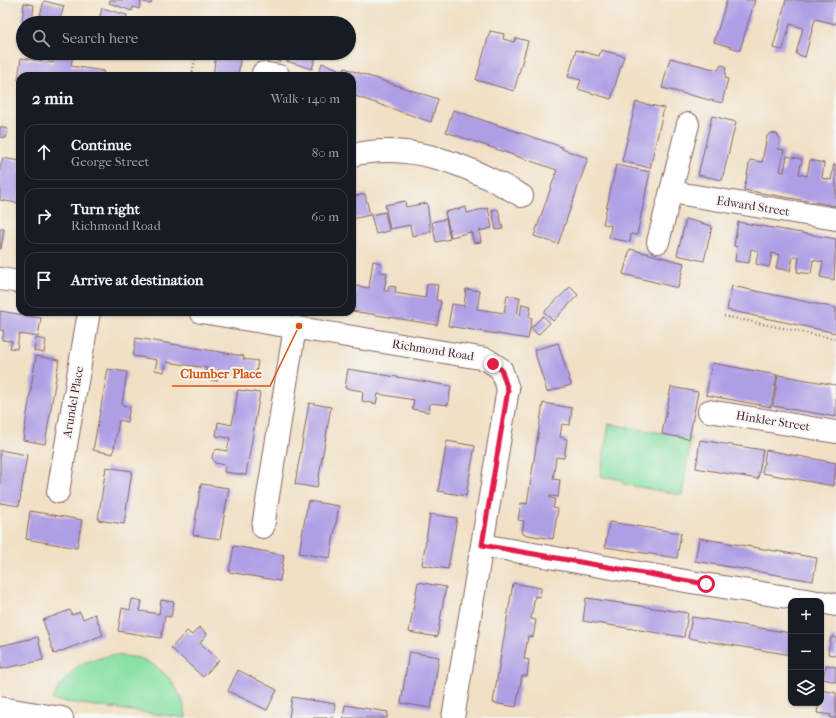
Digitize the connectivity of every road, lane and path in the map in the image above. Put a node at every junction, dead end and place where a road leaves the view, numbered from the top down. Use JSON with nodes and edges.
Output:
{"nodes":[{"id":1,"x":195,"y":60,"type":"edge"},
{"id":2,"x":193,"y":72,"type":"edge"},
{"id":3,"x":688,"y":124,"type":"dead end"},
{"id":4,"x":356,"y":154,"type":"edge"},
{"id":5,"x":671,"y":192,"type":"junction"},
{"id":6,"x":522,"y":196,"type":"dead end"},
{"id":7,"x":836,"y":219,"type":"edge"},
{"id":8,"x":658,"y":242,"type":"dead end"},
{"id":9,"x":0,"y":279,"type":"edge"},
{"id":10,"x":16,"y":281,"type":"edge"},
{"id":11,"x":88,"y":316,"type":"edge"},
{"id":12,"x":239,"y":316,"type":"edge"},
{"id":13,"x":724,"y":316,"type":"dead end"},
{"id":14,"x":295,"y":328,"type":"junction"},
{"id":15,"x":836,"y":339,"type":"edge"},
{"id":16,"x":709,"y":411,"type":"dead end"},
{"id":17,"x":836,"y":432,"type":"edge"},
{"id":18,"x":58,"y":492,"type":"dead end"},
{"id":19,"x":263,"y":527,"type":"dead end"},
{"id":20,"x":482,"y":545,"type":"junction"},
{"id":21,"x":794,"y":598,"type":"edge"},
{"id":22,"x":824,"y":602,"type":"edge"},
{"id":23,"x":836,"y":604,"type":"edge"},
{"id":24,"x":0,"y":708,"type":"edge"},
{"id":25,"x":62,"y":718,"type":"edge"},
{"id":26,"x":453,"y":718,"type":"edge"}],
"edges":[{"from":1,"to":2,"type":"path"},
{"from":3,"to":5,"type":"street"},
{"from":4,"to":6,"type":"street"},
{"from":5,"to":7,"type":"street","name":"Edward Street"},
{"from":5,"to":8,"type":"street"},
{"from":9,"to":10,"type":"street"},
{"from":11,"to":18,"type":"street","name":"Arundel Place"},
{"from":12,"to":14,"type":"street","name":"Richmond Road"},
{"from":13,"to":15,"type":"path"},
{"from":14,"to":19,"type":"street"},
{"from":14,"to":20,"type":"street","name":"Richmond Road"},
{"from":16,"to":17,"type":"street","name":"Hinkler Street"},
{"from":20,"to":21,"type":"street"},
{"from":20,"to":26,"type":"street","name":"Richmond Road"},
{"from":22,"to":23,"type":"street"},
{"from":24,"to":25,"type":"street"}]}
